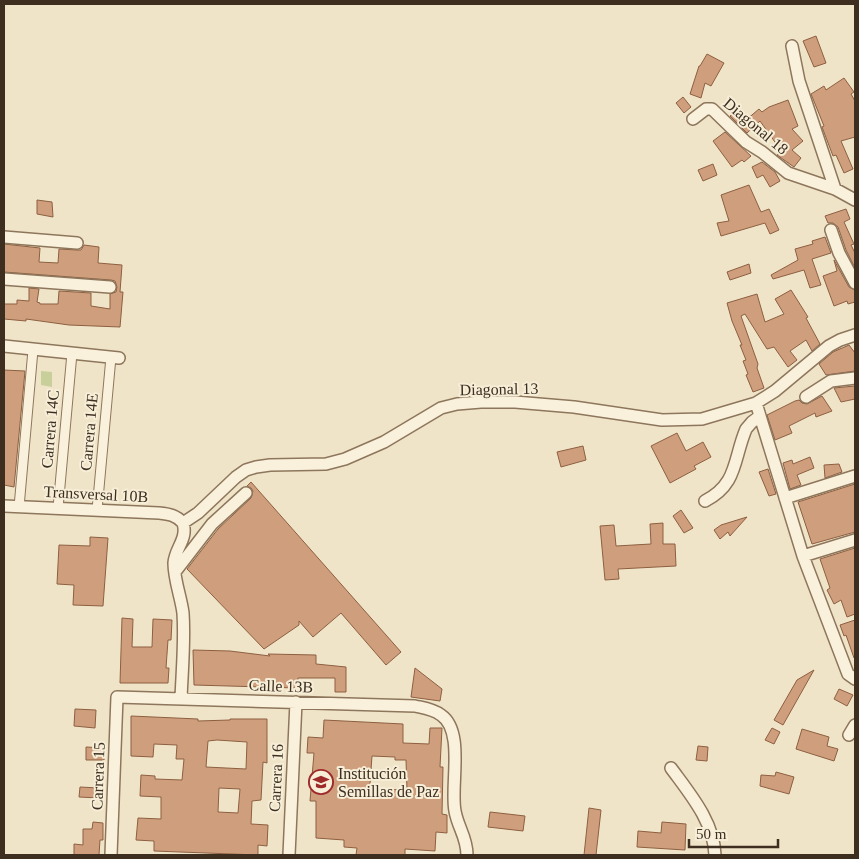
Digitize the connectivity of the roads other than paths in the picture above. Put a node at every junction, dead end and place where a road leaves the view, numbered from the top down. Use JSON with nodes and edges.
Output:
{"nodes":[{"id":1,"x":792,"y":46,"type":"dead end"},
{"id":2,"x":693,"y":119,"type":"dead end"},
{"id":3,"x":835,"y":189,"type":"junction"},
{"id":4,"x":855,"y":200,"type":"edge"},
{"id":5,"x":831,"y":230,"type":"dead end"},
{"id":6,"x":4,"y":237,"type":"edge"},
{"id":7,"x":77,"y":243,"type":"dead end"},
{"id":8,"x":4,"y":279,"type":"edge"},
{"id":9,"x":855,"y":283,"type":"edge"},
{"id":10,"x":110,"y":287,"type":"dead end"},
{"id":11,"x":855,"y":335,"type":"edge"},
{"id":12,"x":4,"y":346,"type":"edge"},
{"id":13,"x":33,"y":350,"type":"junction"},
{"id":14,"x":72,"y":353,"type":"junction"},
{"id":15,"x":115,"y":357,"type":"joint"},
{"id":16,"x":855,"y":378,"type":"edge"},
{"id":17,"x":806,"y":397,"type":"dead end"},
{"id":18,"x":756,"y":404,"type":"junction"},
{"id":19,"x":760,"y":416,"type":"junction"},
{"id":20,"x":855,"y":476,"type":"edge"},
{"id":21,"x":246,"y":493,"type":"dead end"},
{"id":22,"x":785,"y":498,"type":"junction"},
{"id":23,"x":705,"y":501,"type":"dead end"},
{"id":24,"x":4,"y":506,"type":"edge"},
{"id":25,"x":19,"y":506,"type":"junction"},
{"id":26,"x":58,"y":508,"type":"junction"},
{"id":27,"x":98,"y":510,"type":"junction"},
{"id":28,"x":183,"y":523,"type":"junction"},
{"id":29,"x":855,"y":540,"type":"edge"},
{"id":30,"x":803,"y":556,"type":"junction"},
{"id":31,"x":174,"y":572,"type":"junction"},
{"id":32,"x":855,"y":679,"type":"edge"},
{"id":33,"x":117,"y":697,"type":"joint"},
{"id":34,"x":181,"y":699,"type":"junction"},
{"id":35,"x":296,"y":702,"type":"junction"},
{"id":36,"x":855,"y":725,"type":"edge"},
{"id":37,"x":849,"y":735,"type":"dead end"},
{"id":38,"x":671,"y":768,"type":"dead end"},
{"id":39,"x":112,"y":855,"type":"edge"},
{"id":40,"x":288,"y":855,"type":"edge"},
{"id":41,"x":467,"y":855,"type":"edge"},
{"id":42,"x":715,"y":855,"type":"edge"}],
"edges":[{"from":1,"to":3,"type":"street"},
{"from":2,"to":3,"type":"street","name":"Diagonal 18"},
{"from":3,"to":4,"type":"street","name":"Diagonal 18"},
{"from":5,"to":9,"type":"street"},
{"from":6,"to":7,"type":"street"},
{"from":8,"to":10,"type":"street"},
{"from":11,"to":18,"type":"street"},
{"from":12,"to":13,"type":"street"},
{"from":13,"to":14,"type":"street"},
{"from":13,"to":25,"type":"street"},
{"from":14,"to":15,"type":"street"},
{"from":14,"to":26,"type":"street","name":"Carrera 14C"},
{"from":15,"to":27,"type":"street","name":"Carrera 14E"},
{"from":16,"to":17,"type":"street"},
{"from":18,"to":19,"type":"street"},
{"from":18,"to":28,"type":"street","name":"Diagonal 13"},
{"from":19,"to":22,"type":"street"},
{"from":19,"to":23,"type":"street"},
{"from":20,"to":22,"type":"street"},
{"from":21,"to":31,"type":"street"},
{"from":22,"to":30,"type":"street"},
{"from":24,"to":25,"type":"street","name":"Transversal 10B"},
{"from":25,"to":26,"type":"street","name":"Transversal 10B"},
{"from":26,"to":27,"type":"street","name":"Transversal 10B"},
{"from":27,"to":28,"type":"street","name":"Transversal 10B"},
{"from":28,"to":31,"type":"street"},
{"from":29,"to":30,"type":"street"},
{"from":30,"to":32,"type":"street"},
{"from":31,"to":34,"type":"street"},
{"from":33,"to":34,"type":"street","name":"Calle 13B"},
{"from":33,"to":39,"type":"street","name":"Carrera 15"},
{"from":34,"to":35,"type":"street","name":"Calle 13B"},
{"from":35,"to":40,"type":"street","name":"Carrera 16"},
{"from":35,"to":41,"type":"street","name":"Calle 13B"},
{"from":36,"to":37,"type":"street"},
{"from":38,"to":42,"type":"street"}]}
